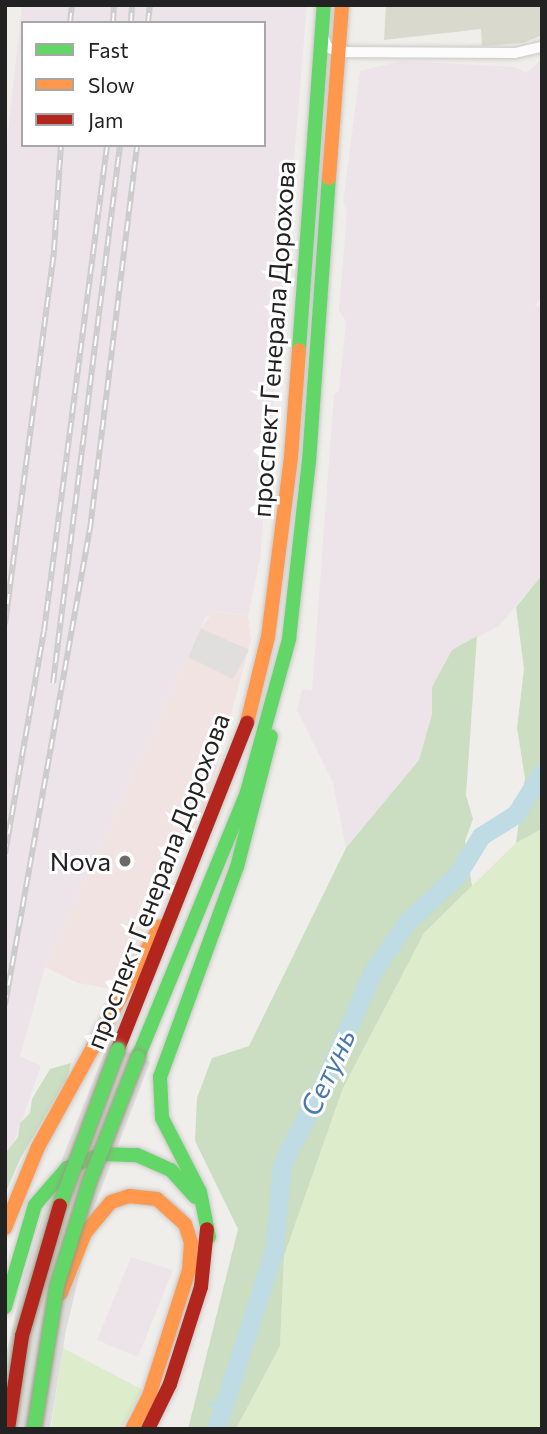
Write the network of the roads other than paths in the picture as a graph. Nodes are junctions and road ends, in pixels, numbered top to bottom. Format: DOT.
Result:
graph roads {
  1 [pos="324,5"];
  2 [pos="342,5"];
  3 [pos="322,29"];
  4 [pos="542,47"];
  5 [pos="339,52"];
  6 [pos="277,691"];
  7 [pos="194,864"];
  8 [pos="5,1228"];
  9 [pos="209,1237"];
  10 [pos="5,1307"];
  11 [pos="49,1327"];
  12 [pos="8,1429"];
  13 [pos="34,1429"];
  14 [pos="132,1429"];
  15 [pos="148,1429"];
  1 -- 3 [label="main road, проспект Генерала Дорохова"];
  2 -- 5 [label="main road, проспект Генерала Дорохова"];
  3 -- 5 [label="street"];
  3 -- 7 [label="main road, проспект Генерала Дорохова"];
  4 -- 5 [label="street"];
  5 -- 6 [label="main road, проспект Генерала Дорохова"];
  6 -- 9 [label="main road"];
  6 -- 11 [label="main road, проспект Генерала Дорохова, bridge"];
  7 -- 8 [label="main road"];
  7 -- 12 [label="main road, проспект Генерала Дорохова, bridge"];
  9 -- 10 [label="main road"];
  9 -- 15 [label="main road"];
  11 -- 13 [label="main road, проспект Генерала Дорохова, bridge"];
  11 -- 14 [label="main road, bridge"];
}
